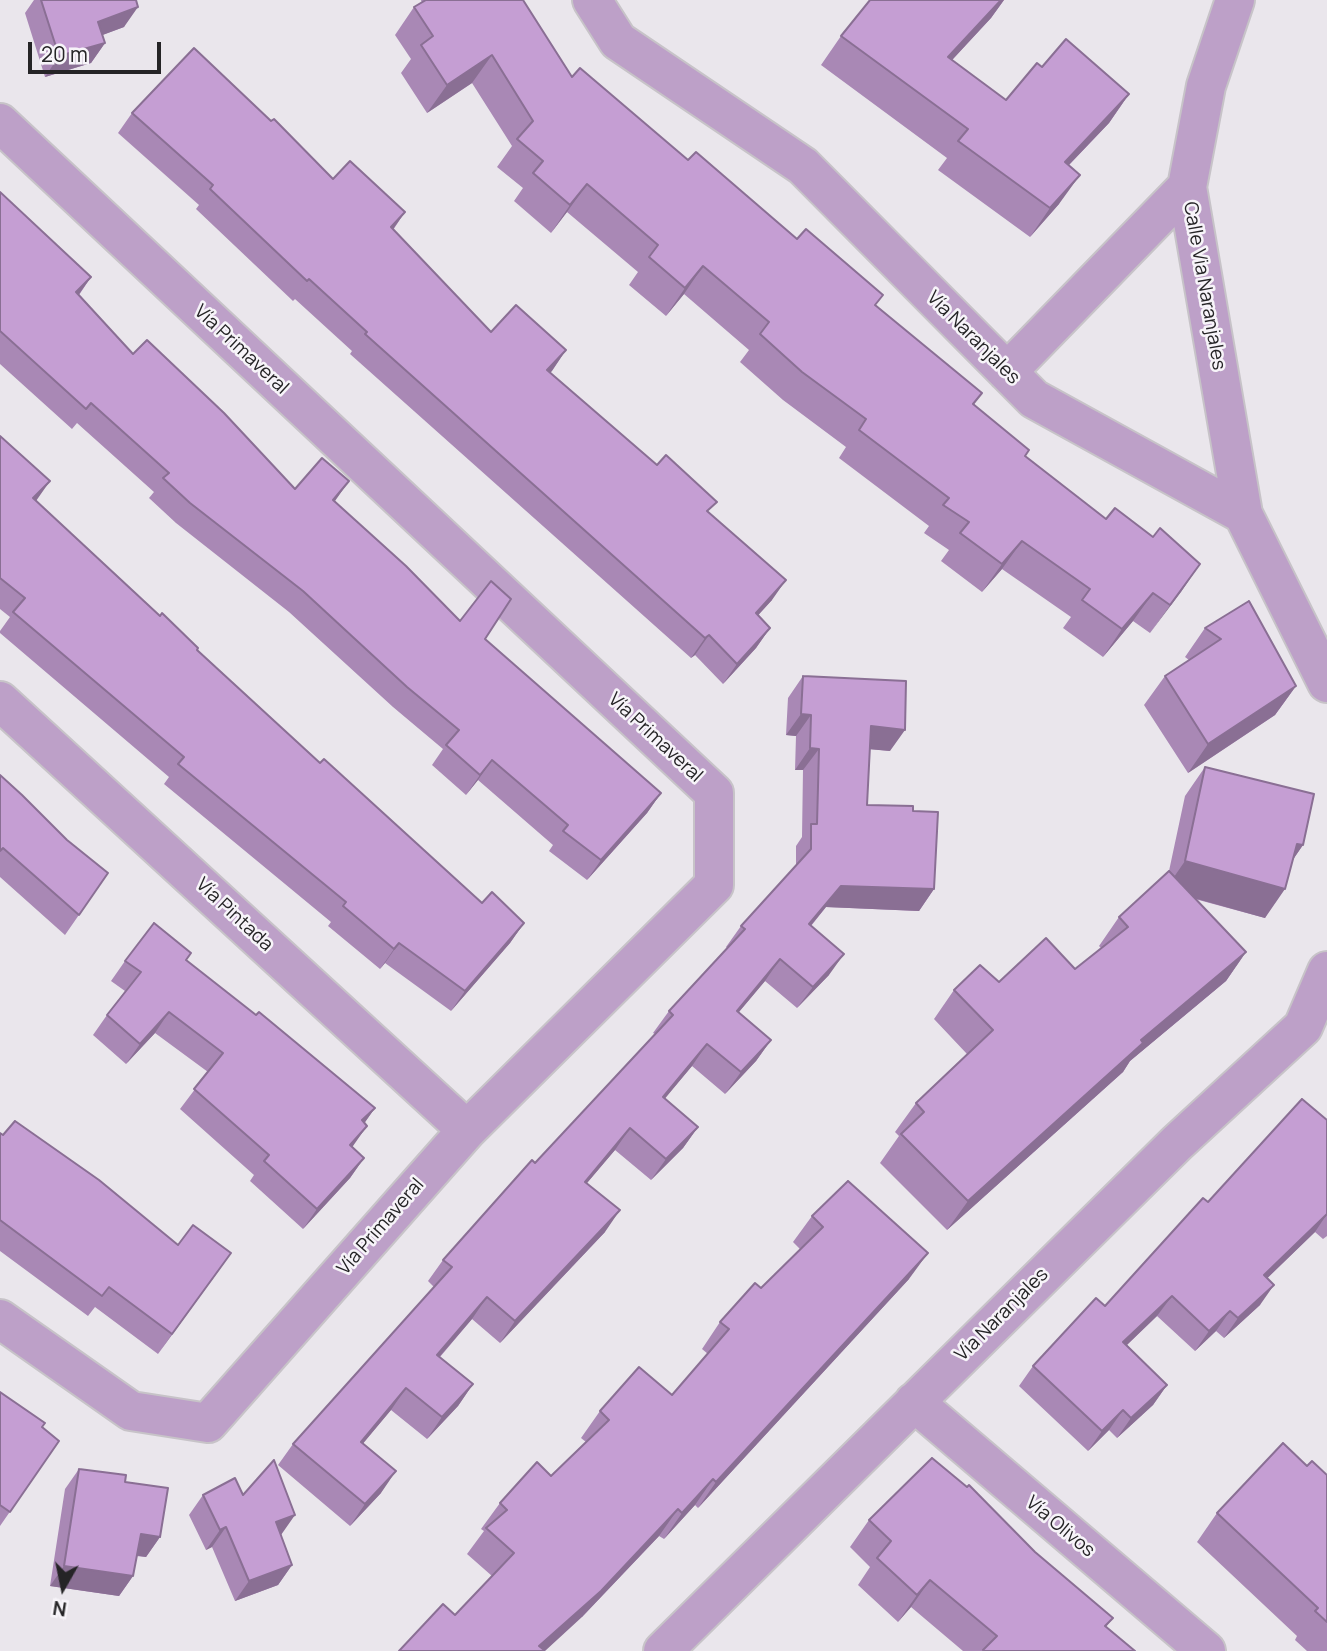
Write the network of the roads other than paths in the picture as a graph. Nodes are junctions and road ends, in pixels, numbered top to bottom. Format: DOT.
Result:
graph roads {
  1 [pos="592,0"];
  2 [pos="1235,0"];
  3 [pos="0,123"];
  4 [pos="1186,187"];
  5 [pos="1007,372"];
  6 [pos="1243,514"];
  7 [pos="1327,683"];
  8 [pos="0,701"];
  9 [pos="1327,971"];
  10 [pos="467,1130"];
  11 [pos="0,1319"];
  12 [pos="914,1402"];
  13 [pos="663,1651"];
  14 [pos="1206,1651"];
  1 -- 5 [label="street, Vía Naranjales"];
  2 -- 4 [label="street"];
  3 -- 10 [label="street, Vía Primaveral"];
  4 -- 5 [label="street, Calle Via Naranjales"];
  4 -- 6 [label="street, Calle Via Naranjales"];
  5 -- 6 [label="street, Vía Naranjales"];
  6 -- 7 [label="street"];
  8 -- 10 [label="street, Vía Pintada"];
  9 -- 12 [label="street, Vía Naranjales"];
  10 -- 11 [label="street, Vía Primaveral"];
  12 -- 13 [label="street, Vía Naranjales"];
  12 -- 14 [label="street, Vía Olivos"];
}
